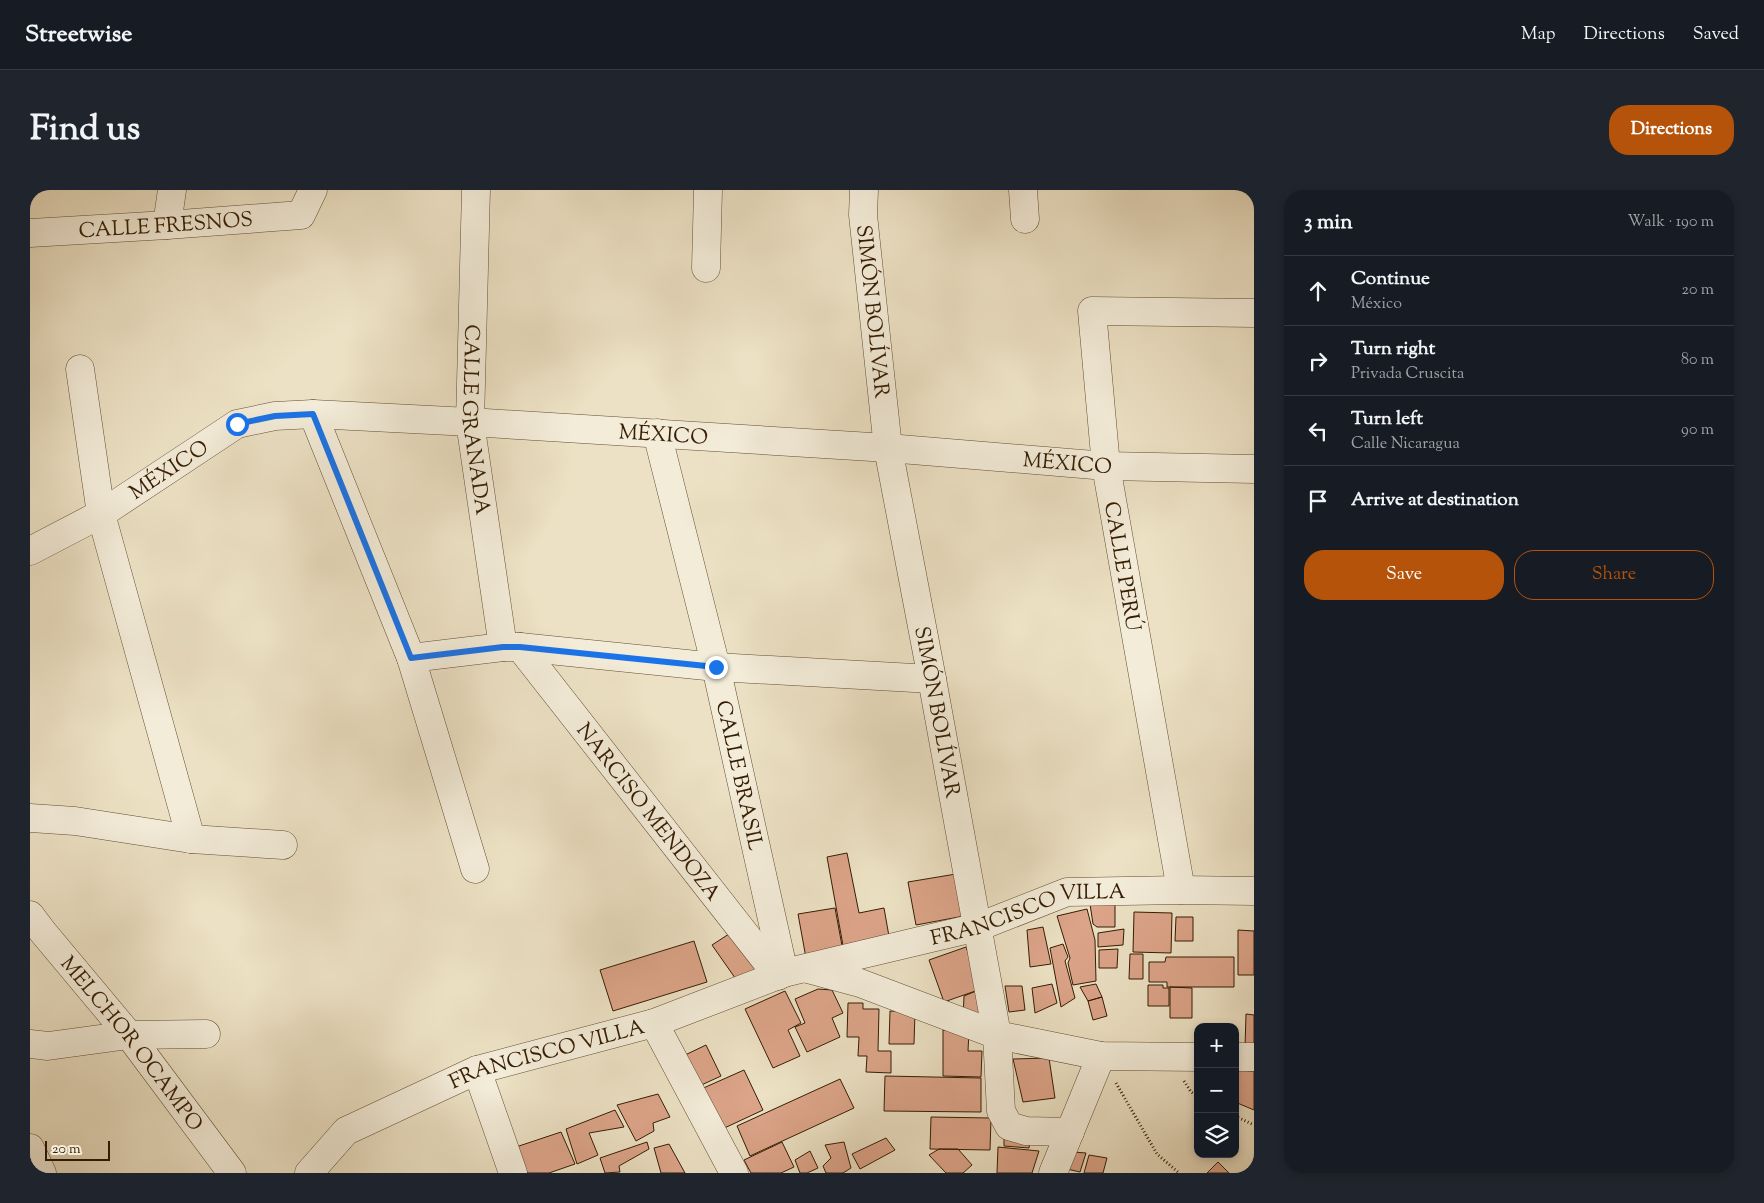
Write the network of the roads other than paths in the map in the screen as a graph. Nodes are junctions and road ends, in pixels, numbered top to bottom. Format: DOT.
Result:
graph roads {
  1 [pos="172,190"];
  2 [pos="313,190"];
  3 [pos="476,190"];
  4 [pos="708,190"];
  5 [pos="864,190"];
  6 [pos="1023,190"];
  7 [pos="1025,219"];
  8 [pos="167,225"];
  9 [pos="30,233"];
  10 [pos="706,268"];
  11 [pos="1254,312"];
  12 [pos="80,369"];
  13 [pos="313,414"];
  14 [pos="470,422"];
  15 [pos="657,433"];
  16 [pos="888,448"];
  17 [pos="1106,466"];
  18 [pos="1254,469"];
  19 [pos="101,514"];
  20 [pos="30,552"];
  21 [pos="512,647"];
  22 [pos="411,658"];
  23 [pos="716,667"];
  24 [pos="932,679"];
  25 [pos="30,818"];
  26 [pos="191,839"];
  27 [pos="283,845"];
  28 [pos="475,870"];
  29 [pos="1181,890"];
  30 [pos="1254,891"];
  31 [pos="34,926"];
  32 [pos="978,927"];
  33 [pos="789,972"];
  34 [pos="654,1023"];
  35 [pos="206,1034"];
  36 [pos="129,1035"];
  37 [pos="997,1035"];
  38 [pos="30,1044"];
  39 [pos="1101,1056"];
  40 [pos="1194,1057"];
  41 [pos="1239,1057"];
  42 [pos="1254,1057"];
  43 [pos="477,1070"];
  44 [pos="1070,1132"];
  45 [pos="30,1148"];
  46 [pos="42,1173"];
  47 [pos="232,1173"];
  48 [pos="308,1173"];
  49 [pos="513,1173"];
  50 [pos="734,1173"];
  51 [pos="1054,1173"];
  1 -- 8 [label="street"];
  2 -- 8 [label="street, CALLE FRESNOS"];
  3 -- 14 [label="street, CALLE GRANADA"];
  4 -- 10 [label="street"];
  5 -- 16 [label="street, SIMÓN BOLÍVAR"];
  6 -- 7 [label="street"];
  8 -- 9 [label="street, CALLE FRESNOS"];
  11 -- 17 [label="street, CALLE PERÚ"];
  12 -- 19 [label="street, MÉXICO"];
  13 -- 14 [label="street, MÉXICO"];
  13 -- 19 [label="street, MÉXICO"];
  13 -- 22 [label="street"];
  14 -- 15 [label="street, MÉXICO"];
  14 -- 21 [label="street, CALLE GRANADA"];
  15 -- 16 [label="street, MÉXICO"];
  15 -- 23 [label="street, CALLE BRASIL"];
  16 -- 17 [label="street, MÉXICO"];
  16 -- 24 [label="street, SIMÓN BOLÍVAR"];
  17 -- 18 [label="street, MÉXICO"];
  17 -- 29 [label="street, CALLE PERÚ"];
  19 -- 20 [label="street, MÉXICO"];
  19 -- 26 [label="street, MÉXICO"];
  21 -- 22 [label="street"];
  21 -- 23 [label="street"];
  21 -- 33 [label="street, NARCISO MENDOZA"];
  22 -- 28 [label="street"];
  23 -- 24 [label="street"];
  23 -- 33 [label="street, CALLE BRASIL"];
  24 -- 32 [label="street, SIMÓN BOLÍVAR"];
  25 -- 26 [label="street"];
  26 -- 27 [label="street"];
  29 -- 30 [label="street, FRANCISCO VILLA"];
  29 -- 32 [label="street, FRANCISCO VILLA"];
  31 -- 36 [label="street, MELCHOR OCAMPO"];
  32 -- 33 [label="street, FRANCISCO VILLA"];
  32 -- 37 [label="street, SIMÓN BOLÍVAR"];
  33 -- 34 [label="street, FRANCISCO VILLA"];
  33 -- 37 [label="street"];
  34 -- 43 [label="street, FRANCISCO VILLA"];
  34 -- 50 [label="street"];
  35 -- 36 [label="street"];
  36 -- 38 [label="street"];
  36 -- 47 [label="street, MELCHOR OCAMPO"];
  37 -- 39 [label="street"];
  37 -- 44 [label="street, SIMÓN BOLÍVAR"];
  39 -- 40 [label="street"];
  39 -- 44 [label="street"];
  41 -- 42 [label="street"];
  43 -- 48 [label="street, FRANCISCO VILLA"];
  43 -- 49 [label="street"];
  44 -- 51 [label="street"];
  45 -- 46 [label="street"];
}
